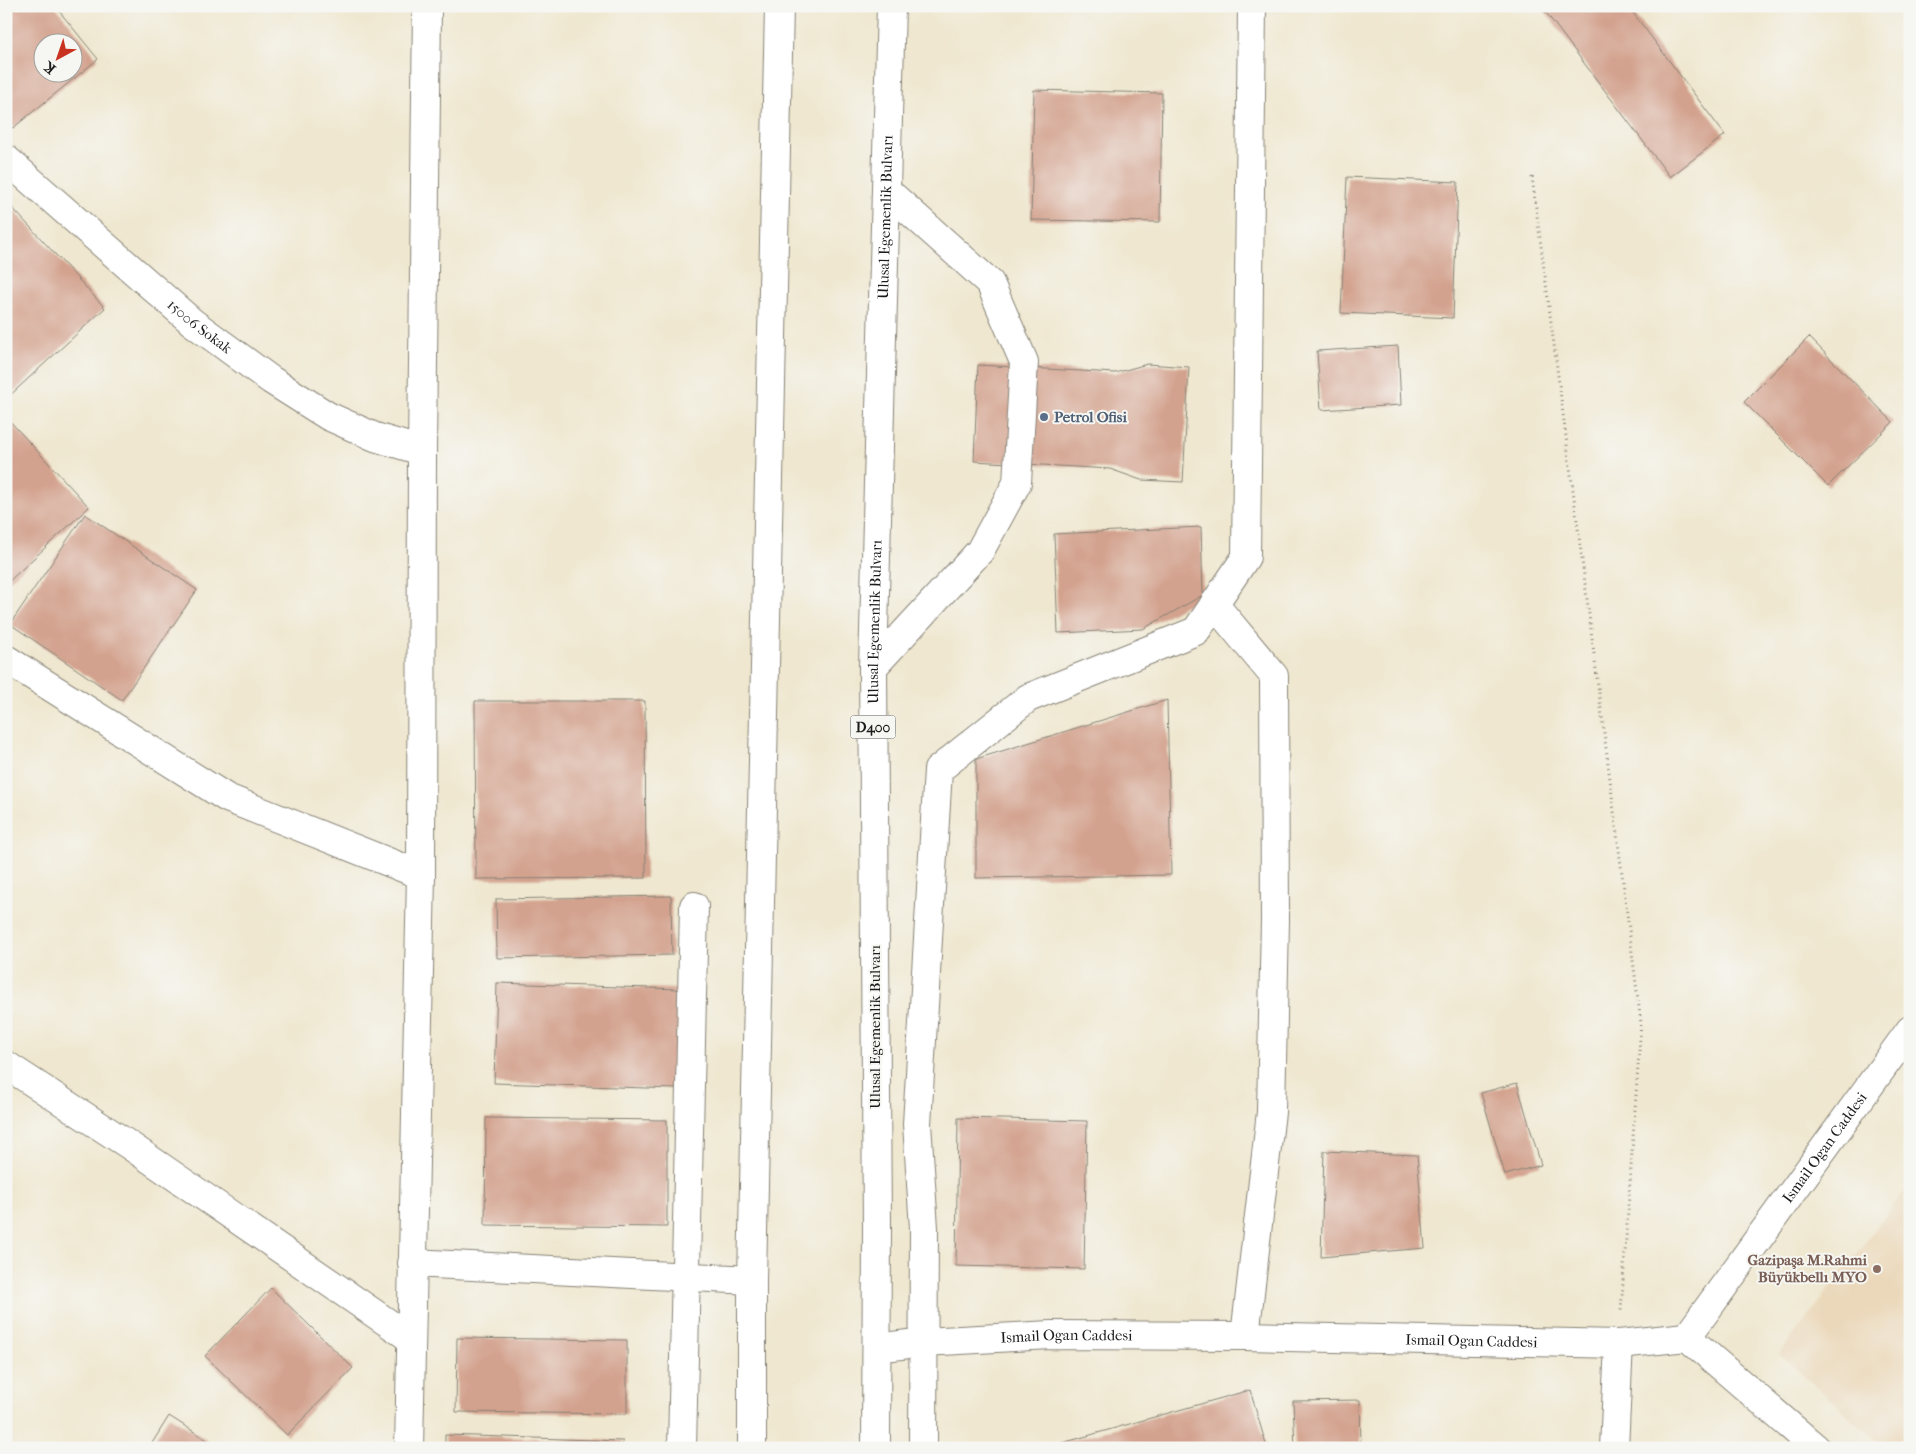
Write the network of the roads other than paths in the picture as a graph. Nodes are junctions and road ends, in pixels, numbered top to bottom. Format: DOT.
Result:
graph roads {
  1 [pos="426,6"];
  2 [pos="779,6"];
  3 [pos="891,6"];
  4 [pos="1252,6"];
  5 [pos="6,159"];
  6 [pos="886,190"];
  7 [pos="422,451"];
  8 [pos="1214,604"];
  9 [pos="10,662"];
  10 [pos="873,667"];
  11 [pos="421,875"];
  12 [pos="694,906"];
  13 [pos="1910,1030"];
  14 [pos="6,1065"];
  15 [pos="412,1263"];
  16 [pos="685,1277"];
  17 [pos="752,1280"];
  18 [pos="1245,1336"];
  19 [pos="1687,1337"];
  20 [pos="410,1338"];
  21 [pos="924,1342"];
  22 [pos="1618,1344"];
  23 [pos="877,1348"];
  24 [pos="409,1448"];
  25 [pos="682,1448"];
  26 [pos="752,1448"];
  27 [pos="876,1448"];
  28 [pos="924,1448"];
  29 [pos="1614,1448"];
  30 [pos="1816,1448"];
  1 -- 7 [label="main road"];
  2 -- 17 [label="main road"];
  3 -- 6 [label="main road, Ulusal Egemenlik Bulvarı / D400"];
  4 -- 8 [label="main road"];
  5 -- 7 [label="main road, 15006 Sokak"];
  6 -- 10 [label="main road, Ulusal Egemenlik Bulvarı / D400"];
  6 -- 10 [label="main road"];
  7 -- 11 [label="main road"];
  8 -- 18 [label="main road"];
  8 -- 21 [label="main road"];
  9 -- 11 [label="main road"];
  10 -- 23 [label="main road, Ulusal Egemenlik Bulvarı / D400"];
  11 -- 15 [label="main road"];
  12 -- 16 [label="main road"];
  13 -- 19 [label="main road, Ismail Ogan Caddesi"];
  14 -- 20 [label="main road"];
  15 -- 16 [label="main road"];
  15 -- 20 [label="main road"];
  16 -- 17 [label="main road"];
  16 -- 25 [label="main road"];
  17 -- 26 [label="main road"];
  18 -- 21 [label="main road, Ismail Ogan Caddesi"];
  18 -- 22 [label="main road, Ismail Ogan Caddesi"];
  19 -- 22 [label="main road, Ismail Ogan Caddesi"];
  19 -- 30 [label="main road"];
  20 -- 24 [label="main road"];
  21 -- 23 [label="main road, Ismail Ogan Caddesi"];
  21 -- 28 [label="main road"];
  22 -- 29 [label="main road"];
  23 -- 27 [label="main road, Ulusal Egemenlik Bulvarı / D400"];
}
